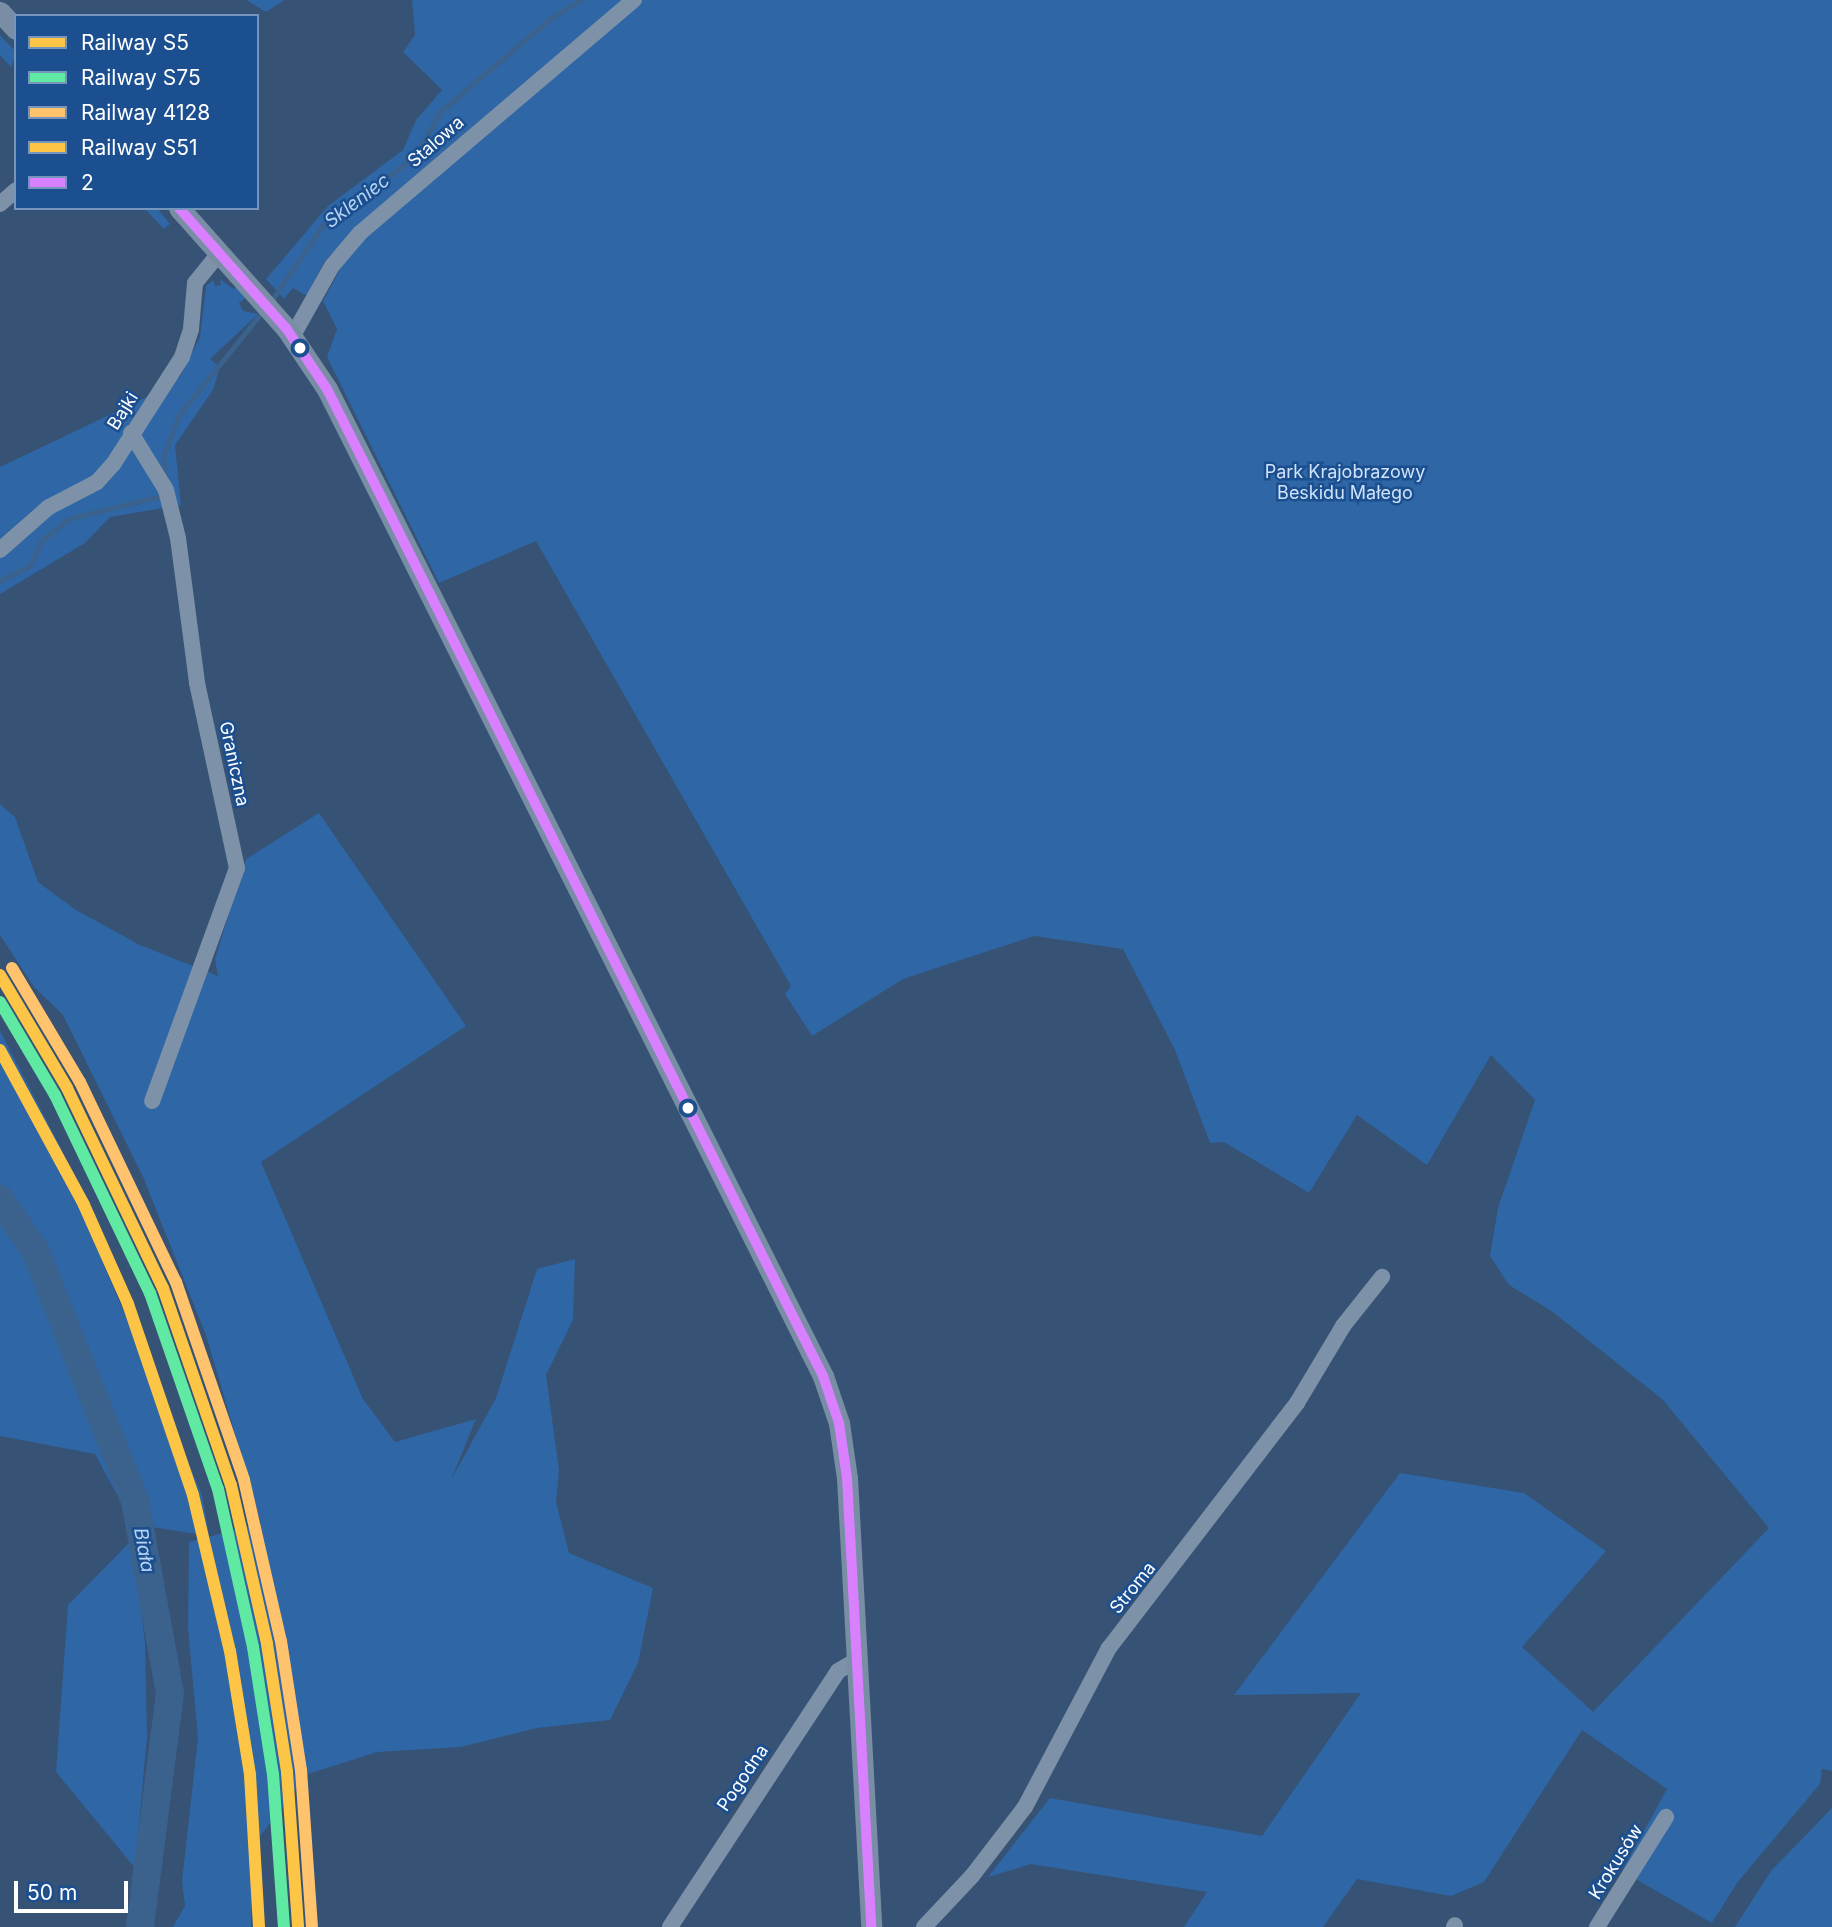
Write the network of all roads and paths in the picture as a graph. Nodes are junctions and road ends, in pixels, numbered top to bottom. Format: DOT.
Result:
graph roads {
  1 [pos="634,0"];
  2 [pos="0,12"];
  3 [pos="14,27"];
  4 [pos="14,192"];
  5 [pos="0,204"];
  6 [pos="181,210"];
  7 [pos="220,252"];
  8 [pos="286,330"];
  9 [pos="131,433"];
  10 [pos="0,550"];
  11 [pos="152,1101"];
  12 [pos="1382,1277"];
  13 [pos="857,1660"];
  14 [pos="1667,1817"];
  15 [pos="670,1927"];
  16 [pos="871,1927"];
  17 [pos="924,1927"];
  18 [pos="1597,1927"];
  1 -- 8 [label="street, Stalowa"];
  2 -- 3 [label="main road"];
  4 -- 5 [label="street"];
  6 -- 7 [label="main road"];
  7 -- 8 [label="main road"];
  7 -- 9 [label="street, Bajki"];
  8 -- 13 [label="main road"];
  9 -- 10 [label="street, Bajki"];
  9 -- 11 [label="street, Graniczna"];
  12 -- 17 [label="street, Stroma"];
  13 -- 15 [label="street, Pogodna"];
  13 -- 16 [label="main road"];
  14 -- 18 [label="street, Krokusów"];
}
